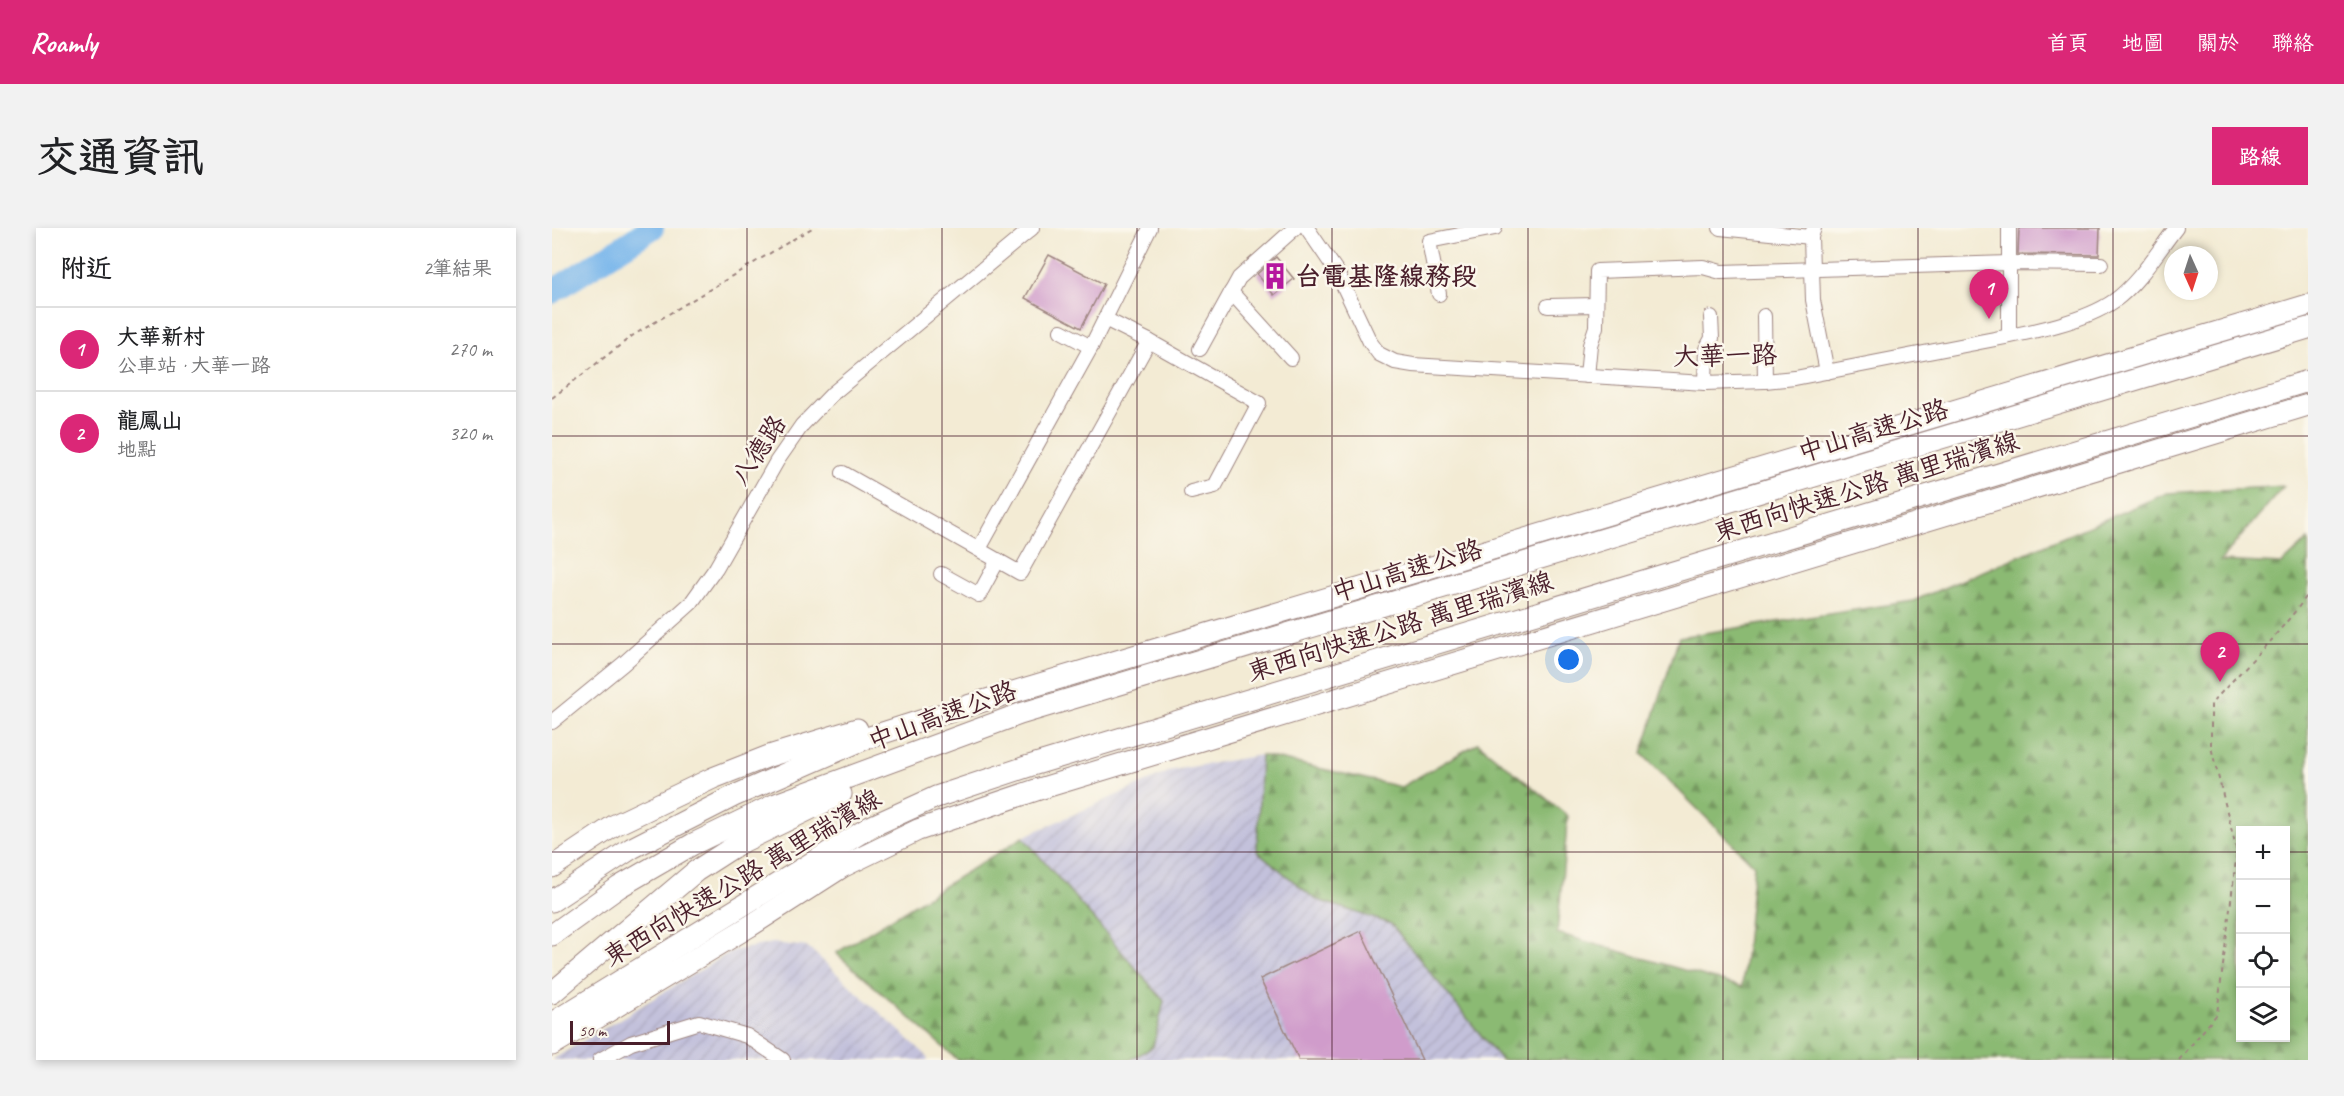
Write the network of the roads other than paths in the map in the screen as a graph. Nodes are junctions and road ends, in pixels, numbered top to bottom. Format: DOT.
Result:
graph roads {
  1 [pos="1032,228"];
  2 [pos="1150,228"];
  3 [pos="1305,228"];
  4 [pos="1495,228"];
  5 [pos="1720,228"];
  6 [pos="2009,228"];
  7 [pos="2175,228"];
  8 [pos="1812,232"];
  9 [pos="1427,235"];
  10 [pos="2009,263"];
  11 [pos="2101,264"];
  12 [pos="1812,268"];
  13 [pos="1231,292"];
  14 [pos="1439,294"];
  15 [pos="1596,305"];
  16 [pos="2308,305"];
  17 [pos="1548,306"];
  18 [pos="1764,316"];
  19 [pos="1711,317"];
  20 [pos="1105,319"];
  21 [pos="2308,328"];
  22 [pos="1061,331"];
  23 [pos="2009,336"];
  24 [pos="1149,341"];
  25 [pos="1091,347"];
  26 [pos="1200,350"];
  27 [pos="1291,358"];
  28 [pos="1827,372"];
  29 [pos="1587,376"];
  30 [pos="1765,381"];
  31 [pos="2308,381"];
  32 [pos="1705,383"];
  33 [pos="2308,405"];
  34 [pos="843,473"];
  35 [pos="1191,492"];
  36 [pos="979,549"];
  37 [pos="998,560"];
  38 [pos="941,574"];
  39 [pos="980,702"];
  40 [pos="1020,714"];
  41 [pos="552,722"];
  42 [pos="552,867"];
  43 [pos="552,901"];
  44 [pos="745,917"];
  45 [pos="552,934"];
  46 [pos="552,993"];
  47 [pos="552,1023"];
  48 [pos="552,1045"];
  49 [pos="603,1060"];
  50 [pos="783,1060"];
  1 -- 41 [label="street, 八德路"];
  2 -- 20 [label="street"];
  3 -- 13 [label="street"];
  3 -- 29 [label="street, 大華一路"];
  4 -- 9 [label="street"];
  5 -- 8 [label="street"];
  6 -- 10 [label="street"];
  7 -- 23 [label="street, 大華一路"];
  8 -- 12 [label="street"];
  9 -- 14 [label="street"];
  10 -- 11 [label="street"];
  10 -- 12 [label="street"];
  10 -- 23 [label="street"];
  12 -- 15 [label="street"];
  12 -- 28 [label="street"];
  13 -- 26 [label="street"];
  13 -- 27 [label="street"];
  15 -- 17 [label="street"];
  15 -- 29 [label="street"];
  16 -- 39 [label="highway, 中山高速公路"];
  18 -- 30 [label="street"];
  19 -- 32 [label="street"];
  20 -- 24 [label="street"];
  20 -- 25 [label="street"];
  21 -- 40 [label="highway, 中山高速公路"];
  22 -- 25 [label="street"];
  23 -- 28 [label="street, 大華一路"];
  24 -- 35 [label="street"];
  24 -- 37 [label="street"];
  25 -- 36 [label="street"];
  28 -- 30 [label="street, 大華一路"];
  29 -- 32 [label="street, 大華一路"];
  30 -- 32 [label="street, 大華一路"];
  31 -- 44 [label="highway, 東西向快速公路 萬里瑞濱線"];
  33 -- 44 [label="highway, 東西向快速公路 萬里瑞濱線"];
  34 -- 36 [label="street"];
  36 -- 37 [label="street"];
  37 -- 38 [label="street"];
  39 -- 42 [label="highway"];
  39 -- 43 [label="highway, 中山高速公路"];
  40 -- 45 [label="highway, 中山高速公路"];
  40 -- 46 [label="highway"];
  44 -- 47 [label="highway, 東西向快速公路 萬里瑞濱線"];
  44 -- 48 [label="highway, 東西向快速公路 萬里瑞濱線"];
  49 -- 50 [label="street"];
}
